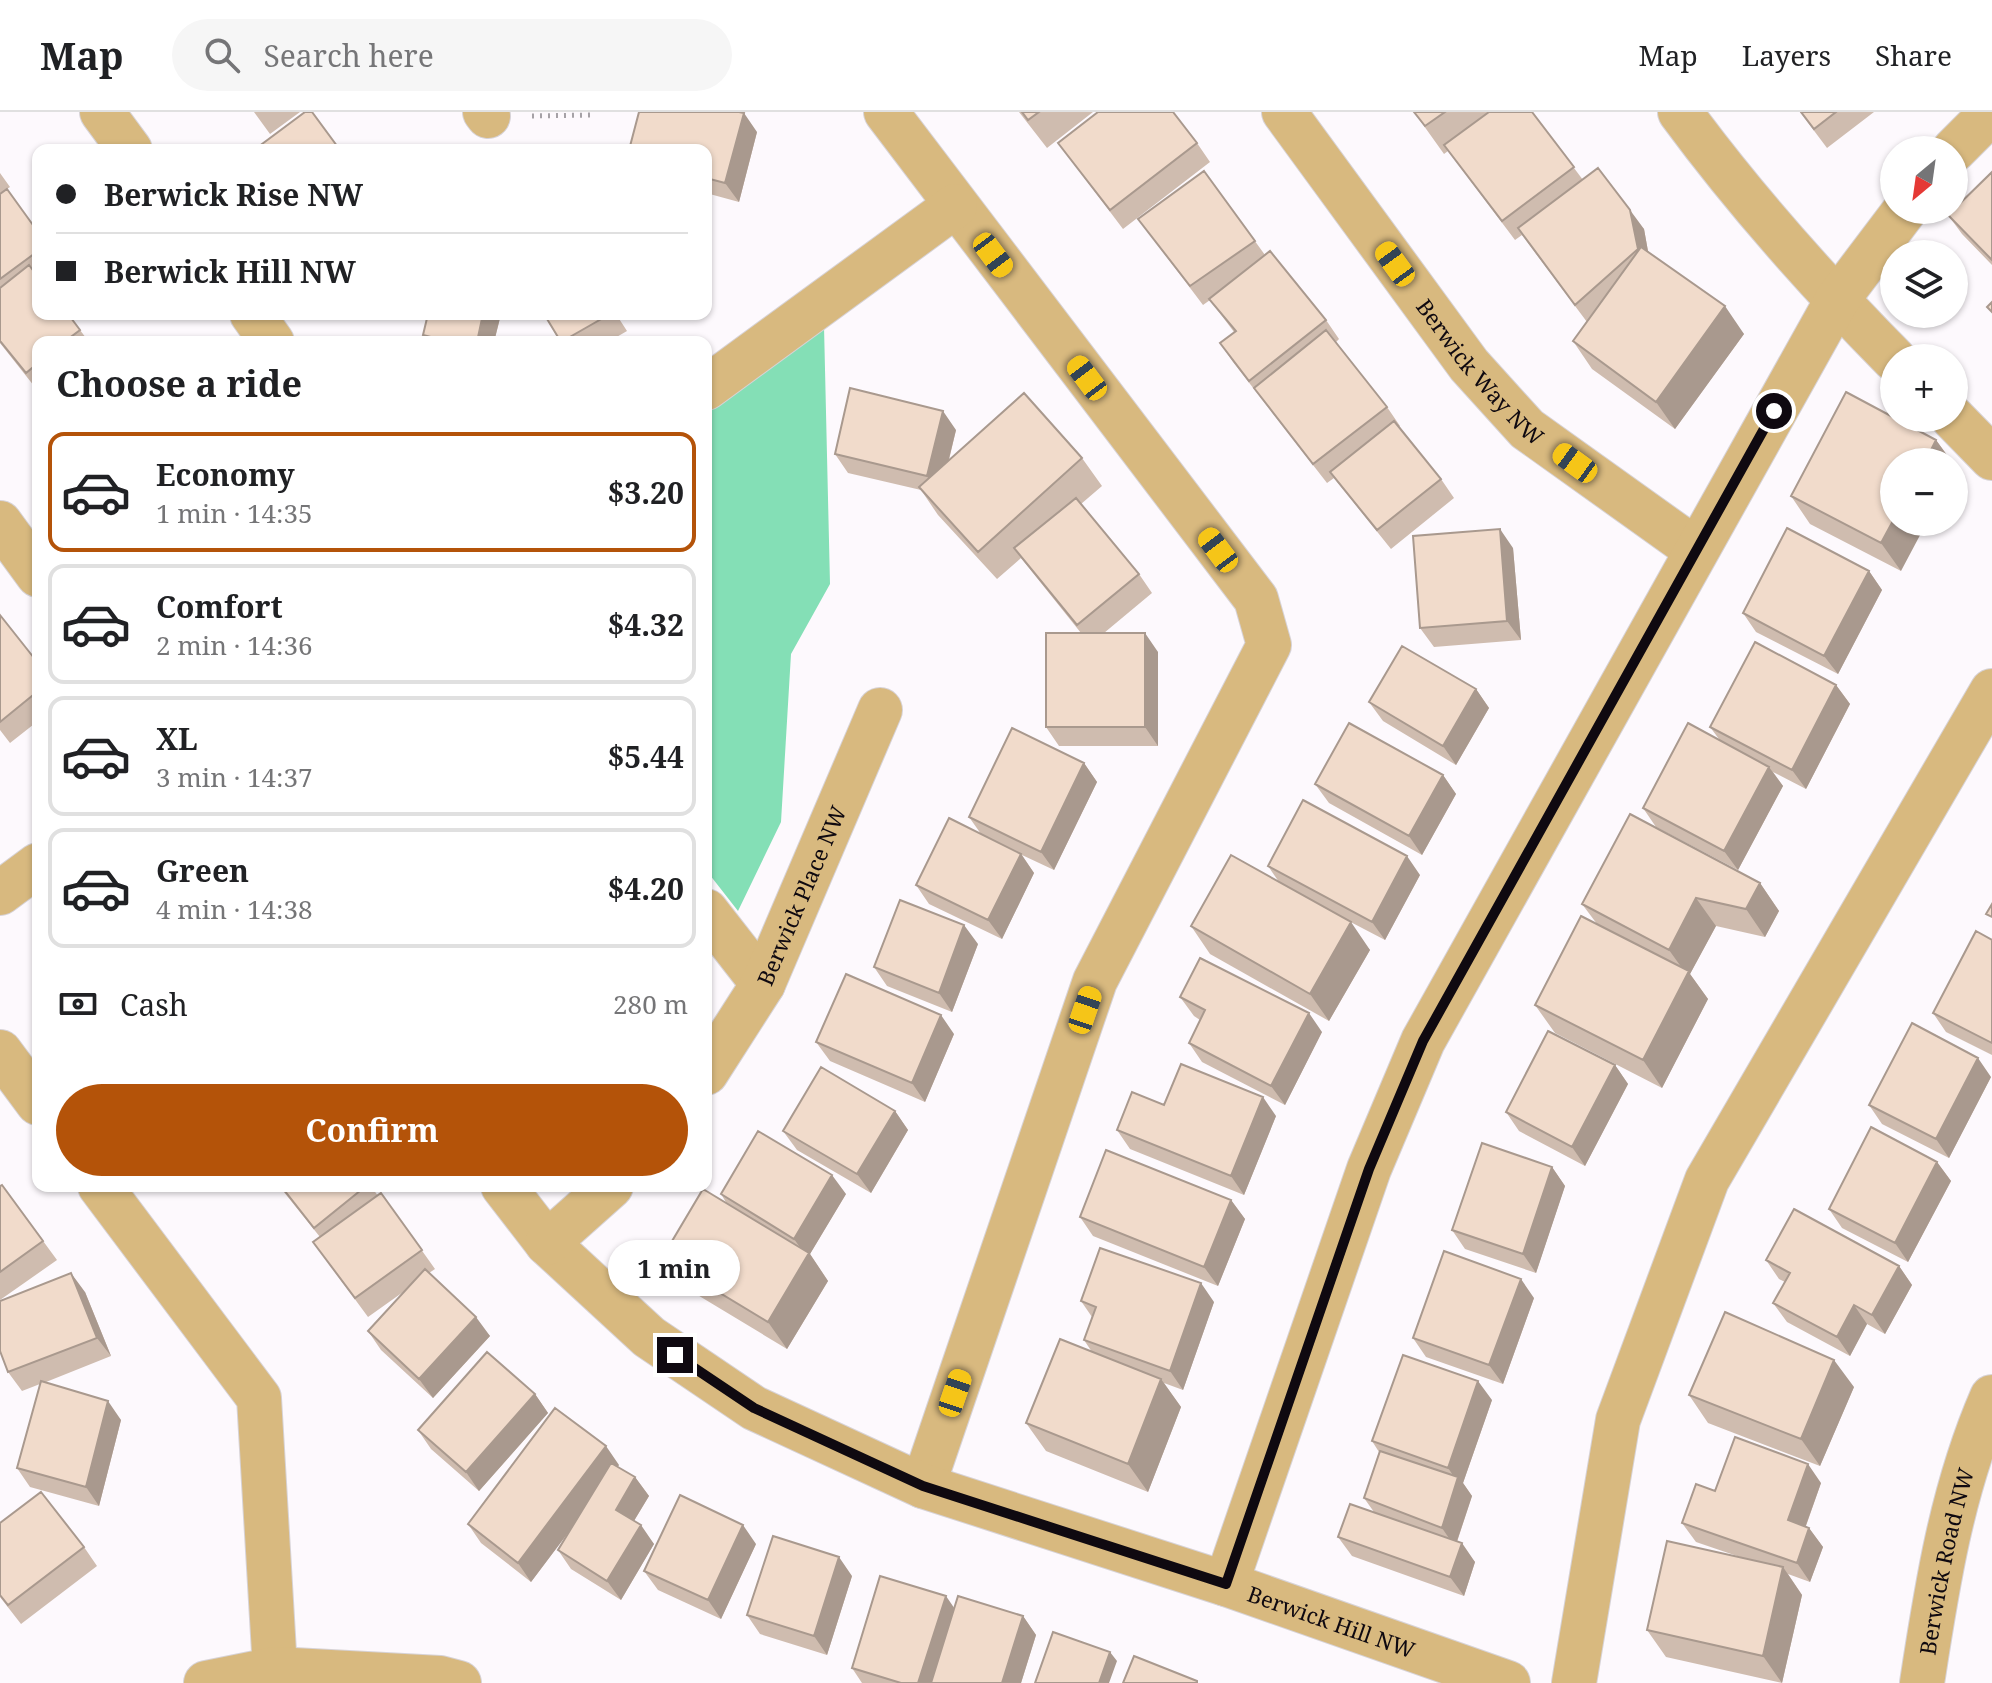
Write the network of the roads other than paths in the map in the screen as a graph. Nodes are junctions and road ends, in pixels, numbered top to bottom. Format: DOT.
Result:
graph roads {
  1 [pos="102,112"];
  2 [pos="886,112"];
  3 [pos="1284,112"];
  4 [pos="1680,112"];
  5 [pos="1992,112"];
  6 [pos="1968,136"];
  7 [pos="126,144"];
  8 [pos="955,206"];
  9 [pos="1894,224"];
  10 [pos="1837,300"];
  11 [pos="1880,345"];
  12 [pos="712,384"];
  13 [pos="1967,432"];
  14 [pos="1992,458"];
  15 [pos="0,523"];
  16 [pos="1695,549"];
  17 [pos="32,567"];
  18 [pos="1992,691"];
  19 [pos="880,710"];
  20 [pos="32,869"];
  21 [pos="0,893"];
  22 [pos="712,919"];
  23 [pos="763,984"];
  24 [pos="0,1052"];
  25 [pos="712,1064"];
  26 [pos="32,1095"];
  27 [pos="104,1192"];
  28 [pos="508,1192"];
  29 [pos="604,1192"];
  30 [pos="547,1243"];
  31 [pos="1992,1397"];
  32 [pos="923,1486"];
  33 [pos="1226,1584"];
  34 [pos="275,1669"];
  35 [pos="206,1683"];
  36 [pos="459,1683"];
  37 [pos="1508,1683"];
  38 [pos="1574,1683"];
  39 [pos="1922,1683"];
  1 -- 7 [label="street"];
  2 -- 8 [label="street"];
  3 -- 16 [label="street, Berwick Way NW"];
  4 -- 10 [label="street"];
  5 -- 6 [label="street"];
  8 -- 12 [label="street"];
  8 -- 32 [label="street"];
  9 -- 10 [label="street"];
  10 -- 11 [label="street"];
  10 -- 16 [label="street"];
  13 -- 14 [label="street"];
  15 -- 17 [label="street"];
  16 -- 33 [label="street"];
  18 -- 38 [label="street"];
  19 -- 23 [label="street, Berwick Place NW"];
  20 -- 21 [label="street"];
  22 -- 23 [label="street"];
  23 -- 25 [label="street, Berwick Place NW"];
  24 -- 26 [label="street"];
  27 -- 34 [label="street"];
  28 -- 30 [label="street, Berwick Hill NW"];
  29 -- 30 [label="street"];
  30 -- 32 [label="street, Berwick Hill NW"];
  31 -- 39 [label="street, Berwick Road NW"];
  32 -- 33 [label="street, Berwick Hill NW"];
  33 -- 37 [label="street, Berwick Hill NW"];
  34 -- 35 [label="street"];
  34 -- 36 [label="street"];
}
